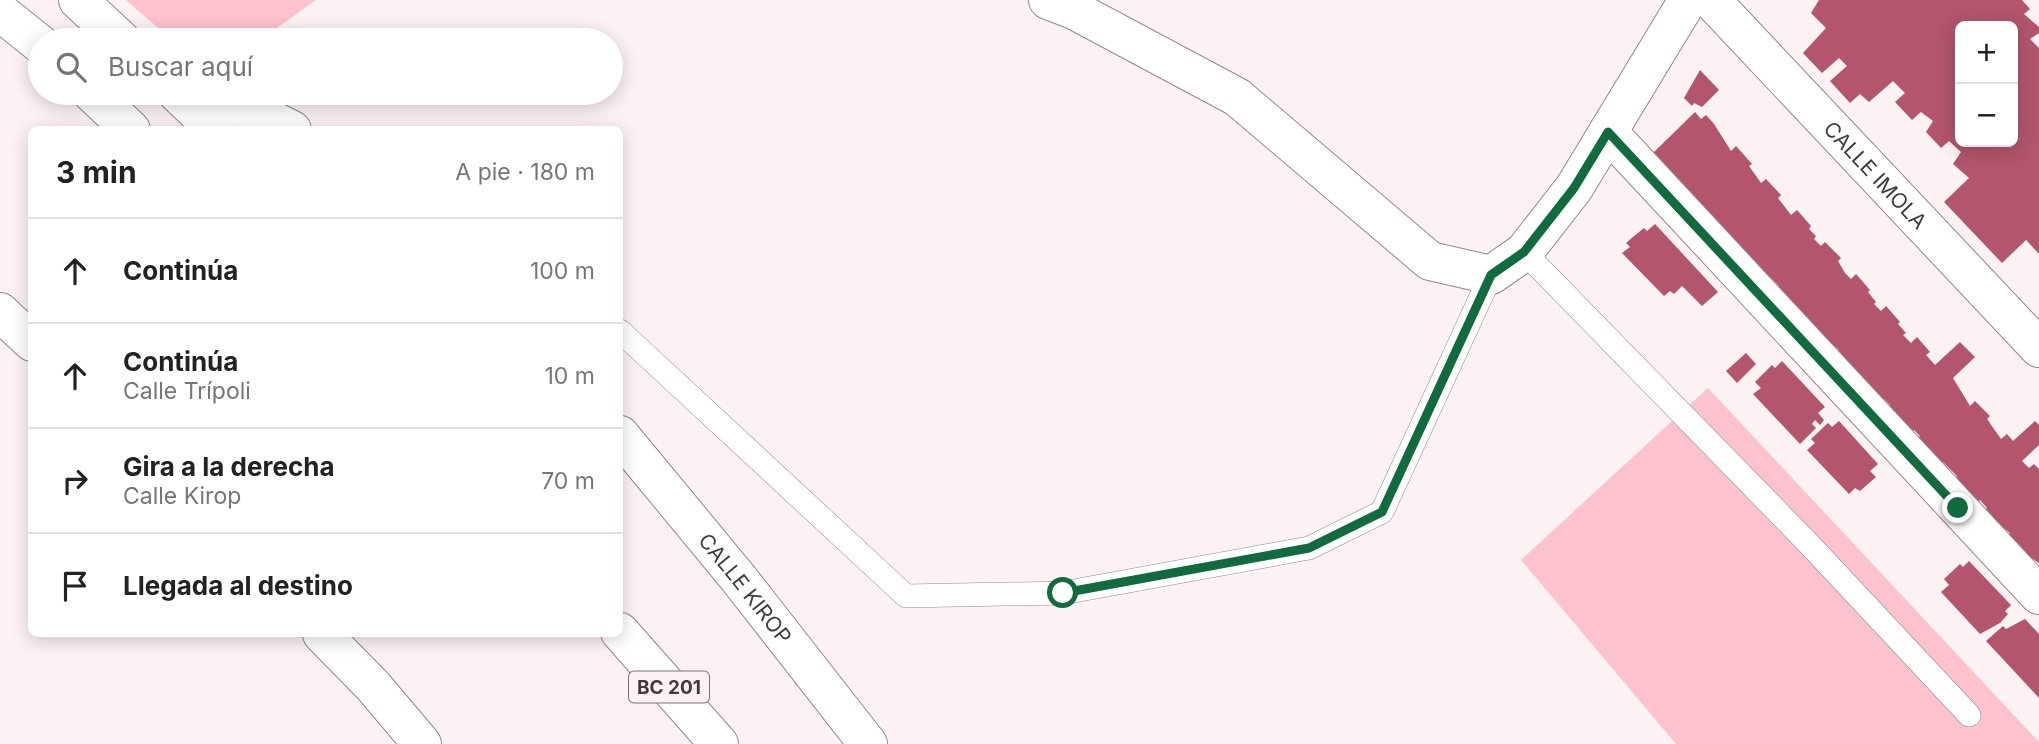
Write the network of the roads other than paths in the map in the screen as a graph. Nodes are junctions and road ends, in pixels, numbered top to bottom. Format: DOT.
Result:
graph roads {
  1 [pos="78,0"];
  2 [pos="1048,0"];
  3 [pos="1688,0"];
  4 [pos="1711,0"];
  5 [pos="0,12"];
  6 [pos="108,28"];
  7 [pos="28,34"];
  8 [pos="105,105"];
  9 [pos="190,105"];
  10 [pos="229,105"];
  11 [pos="127,126"];
  12 [pos="212,126"];
  13 [pos="284,126"];
  14 [pos="1608,132"];
  15 [pos="1524,252"];
  16 [pos="1491,275"];
  17 [pos="0,312"];
  18 [pos="623,334"];
  19 [pos="28,338"];
  20 [pos="2039,348"];
  21 [pos="623,439"];
  22 [pos="2039,595"];
  23 [pos="625,634"];
  24 [pos="325,637"];
  25 [pos="1969,715"];
  26 [pos="422,744"];
  27 [pos="719,744"];
  28 [pos="868,744"];
  1 -- 6 [label="main road"];
  2 -- 16 [label="main road"];
  3 -- 14 [label="main road"];
  4 -- 20 [label="main road, CALLE IMOLA"];
  5 -- 7 [label="main road"];
  8 -- 11 [label="main road"];
  9 -- 12 [label="main road"];
  10 -- 13 [label="main road"];
  14 -- 15 [label="main road"];
  14 -- 22 [label="main road"];
  15 -- 16 [label="main road"];
  15 -- 25 [label="lane"];
  16 -- 18 [label="lane"];
  17 -- 19 [label="main road"];
  21 -- 28 [label="main road, CALLE KIROP"];
  23 -- 27 [label="main road, BC 201"];
  24 -- 26 [label="main road"];
}
